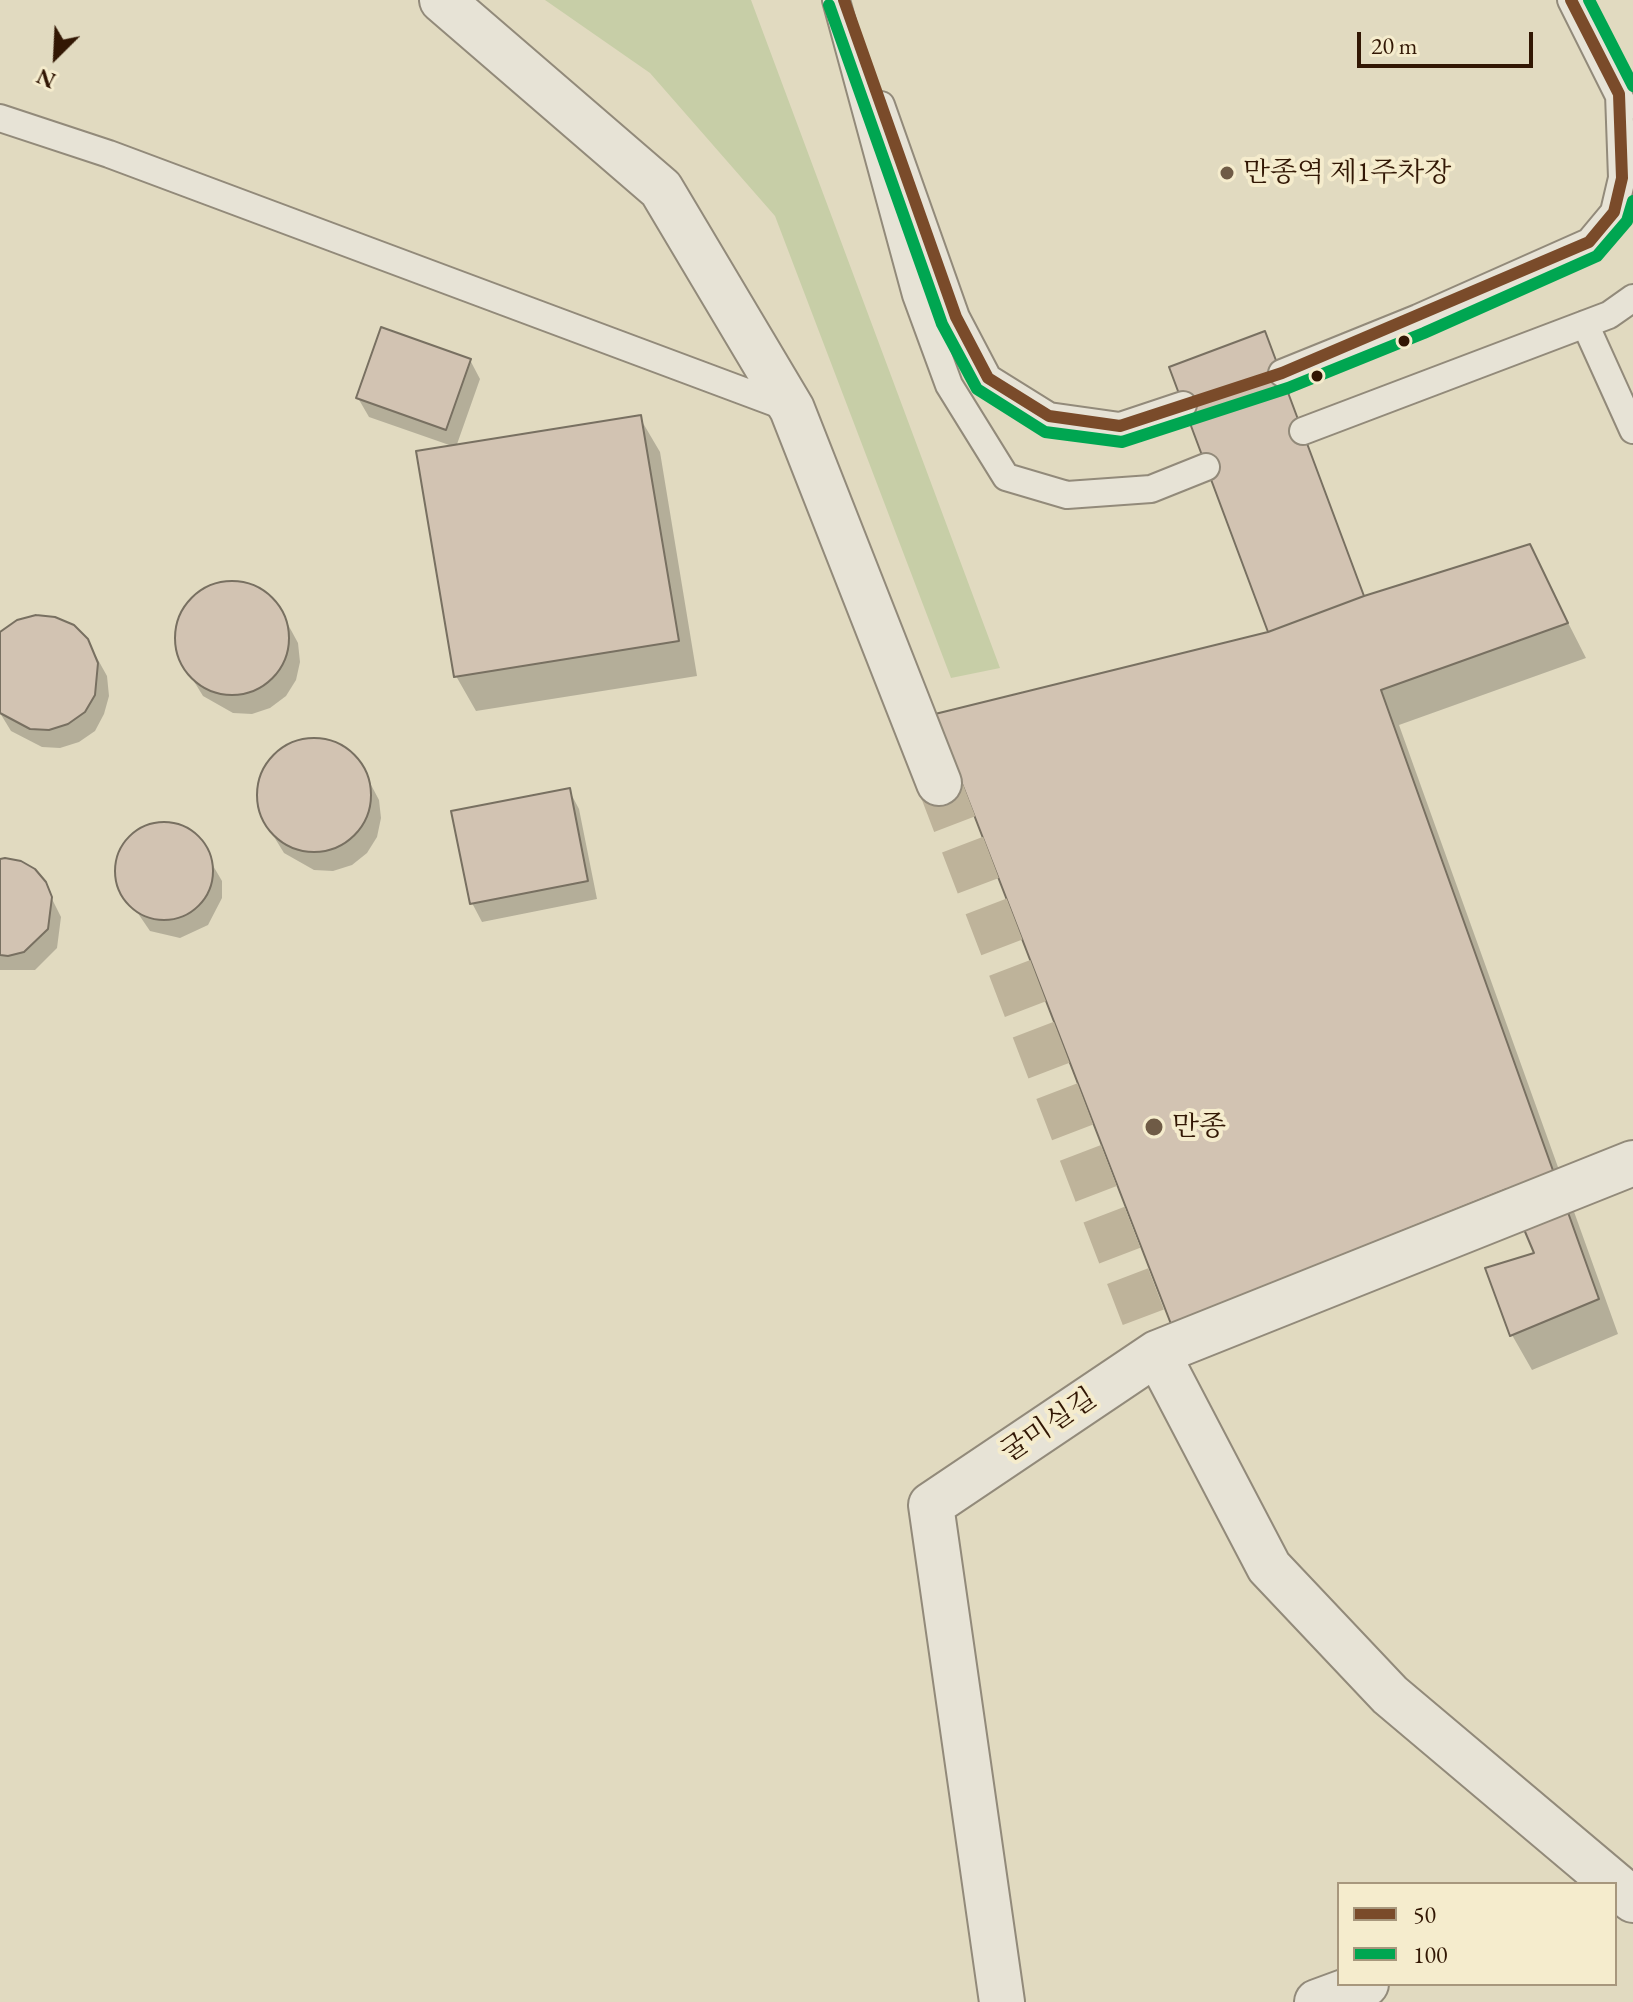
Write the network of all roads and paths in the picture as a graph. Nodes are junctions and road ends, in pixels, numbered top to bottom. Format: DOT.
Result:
graph roads {
  1 [pos="442,0"];
  2 [pos="836,0"];
  3 [pos="844,0"];
  4 [pos="1571,0"];
  5 [pos="1619,94"];
  6 [pos="0,118"];
  7 [pos="1633,127"];
  8 [pos="1633,298"];
  9 [pos="1585,324"];
  10 [pos="1282,373"];
  11 [pos="1183,405"];
  12 [pos="792,409"];
  13 [pos="1633,430"];
  14 [pos="1303,431"];
  15 [pos="1206,467"];
  16 [pos="939,783"];
  17 [pos="1633,1163"];
  18 [pos="1157,1353"];
  19 [pos="1612,1882"];
  20 [pos="1361,1986"];
  21 [pos="1002,2002"];
  22 [pos="1317,2002"];
  1 -- 12 [label="street"];
  2 -- 15 [label="lane"];
  3 -- 11 [label="lane"];
  4 -- 5 [label="lane"];
  5 -- 7 [label="lane"];
  5 -- 10 [label="lane"];
  6 -- 12 [label="lane"];
  8 -- 9 [label="lane"];
  9 -- 13 [label="lane"];
  9 -- 14 [label="lane"];
  12 -- 16 [label="street"];
  17 -- 18 [label="street, 굴미실길"];
  18 -- 19 [label="street"];
  18 -- 21 [label="street, 굴미실길"];
  20 -- 22 [label="street"];
}
